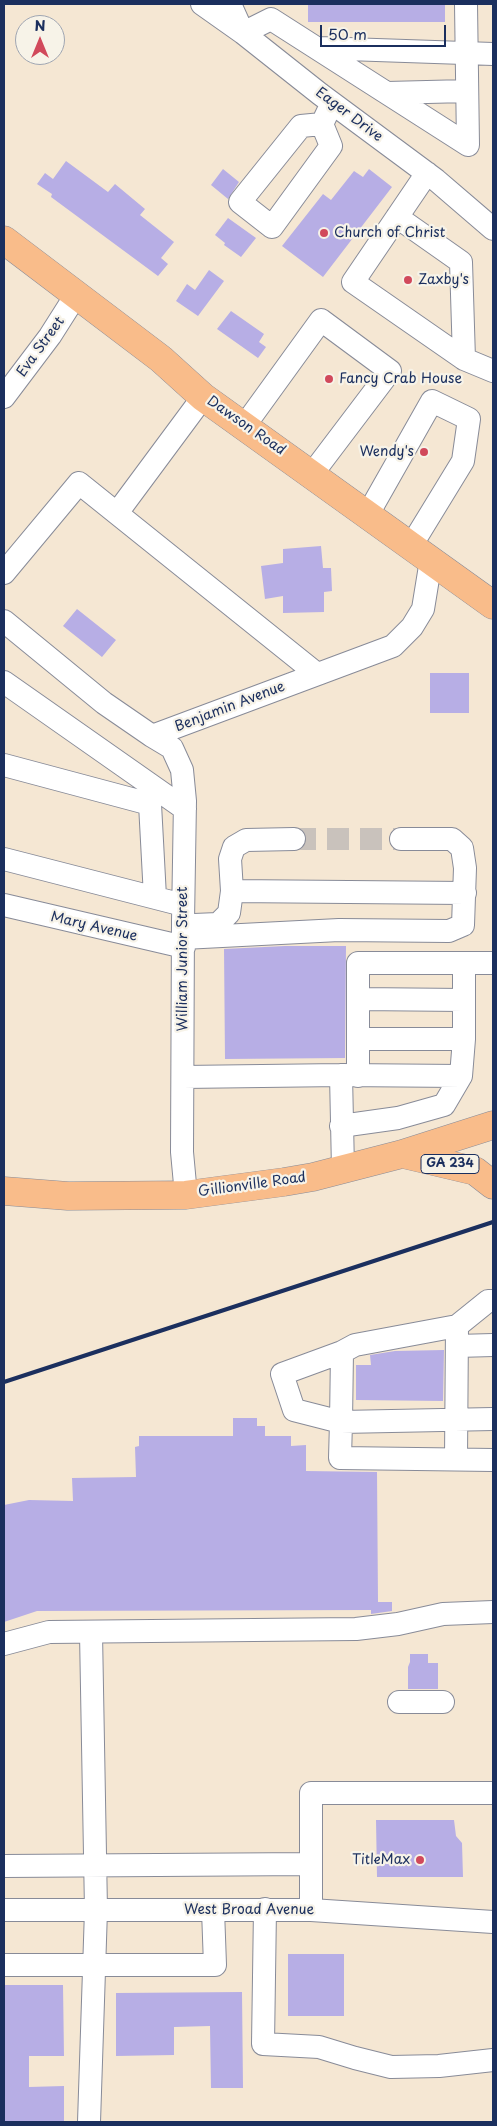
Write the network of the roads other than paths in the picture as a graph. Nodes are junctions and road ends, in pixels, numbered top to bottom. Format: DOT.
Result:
graph roads {
  1 [pos="202,4"];
  2 [pos="230,4"];
  3 [pos="466,4"];
  4 [pos="278,11"];
  5 [pos="243,33"];
  6 [pos="317,48"];
  7 [pos="466,52"];
  8 [pos="493,54"];
  9 [pos="467,91"];
  10 [pos="387,93"];
  11 [pos="332,103"];
  12 [pos="322,124"];
  13 [pos="427,173"];
  14 [pos="397,217"];
  15 [pos="493,229"];
  16 [pos="4,240"];
  17 [pos="76,295"];
  18 [pos="464,359"];
  19 [pos="493,371"];
  20 [pos="4,397"];
  21 [pos="203,397"];
  22 [pos="245,425"];
  23 [pos="312,474"];
  24 [pos="117,513"];
  25 [pos="368,514"];
  26 [pos="421,553"];
  27 [pos="4,573"];
  28 [pos="493,605"];
  29 [pos="4,621"];
  30 [pos="317,674"];
  31 [pos="4,682"];
  32 [pos="152,736"];
  33 [pos="4,766"];
  34 [pos="149,794"];
  35 [pos="185,809"];
  36 [pos="294,839"];
  37 [pos="401,839"];
  38 [pos="4,859"];
  39 [pos="232,891"];
  40 [pos="465,893"];
  41 [pos="155,897"];
  42 [pos="4,905"];
  43 [pos="183,929"];
  44 [pos="464,963"];
  45 [pos="493,963"];
  46 [pos="358,999"];
  47 [pos="464,1000"];
  48 [pos="358,1039"];
  49 [pos="464,1039"];
  50 [pos="350,1076"];
  51 [pos="461,1076"];
  52 [pos="183,1077"];
  53 [pos="493,1125"];
  54 [pos="341,1126"];
  55 [pos="402,1154"];
  56 [pos="343,1170"];
  57 [pos="493,1185"];
  58 [pos="4,1191"];
  59 [pos="186,1195"];
  60 [pos="493,1301"];
  61 [pos="457,1336"];
  62 [pos="493,1344"];
  63 [pos="342,1352"];
  64 [pos="493,1419"];
  65 [pos="457,1420"];
  66 [pos="341,1422"];
  67 [pos="456,1460"];
  68 [pos="493,1460"];
  69 [pos="493,1612"];
  70 [pos="91,1633"];
  71 [pos="4,1644"];
  72 [pos="399,1702"];
  73 [pos="443,1702"];
  74 [pos="493,1794"];
  75 [pos="311,1864"];
  76 [pos="96,1865"];
  77 [pos="4,1866"];
  78 [pos="265,1909"];
  79 [pos="4,1910"];
  80 [pos="96,1910"];
  81 [pos="213,1910"];
  82 [pos="311,1910"];
  83 [pos="493,1922"];
  84 [pos="4,1965"];
  85 [pos="94,1966"];
  86 [pos="493,2060"];
  87 [pos="89,2122"];
  1 -- 5 [label="street, Eager Drive"];
  2 -- 5 [label="street"];
  3 -- 7 [label="street"];
  4 -- 5 [label="street"];
  4 -- 6 [label="street"];
  5 -- 11 [label="street, Eager Drive"];
  6 -- 7 [label="street"];
  6 -- 10 [label="street"];
  7 -- 8 [label="street"];
  7 -- 9 [label="street"];
  9 -- 10 [label="street"];
  9 -- 10 [label="street"];
  11 -- 12 [label="street"];
  11 -- 13 [label="street, Eager Drive"];
  12 -- 12 [label="street"];
  13 -- 14 [label="street"];
  13 -- 15 [label="street, Eager Drive"];
  14 -- 18 [label="street"];
  14 -- 18 [label="street"];
  16 -- 17 [label="main road, Dawson Road"];
  17 -- 20 [label="street, Eva Street"];
  17 -- 21 [label="main road, Dawson Road"];
  18 -- 19 [label="street"];
  21 -- 22 [label="main road, Dawson Road"];
  21 -- 24 [label="street"];
  22 -- 23 [label="main road, Dawson Road"];
  22 -- 23 [label="street"];
  23 -- 25 [label="main road, Dawson Road"];
  24 -- 27 [label="street"];
  24 -- 30 [label="street"];
  25 -- 26 [label="main road, Dawson Road"];
  25 -- 26 [label="street"];
  26 -- 28 [label="main road, Dawson Road"];
  26 -- 30 [label="street, Benjamin Avenue"];
  29 -- 32 [label="street"];
  30 -- 32 [label="street, Benjamin Avenue"];
  31 -- 34 [label="street"];
  32 -- 35 [label="street, William Junior Street"];
  33 -- 34 [label="street"];
  34 -- 35 [label="street"];
  34 -- 41 [label="street"];
  35 -- 43 [label="street, William Junior Street"];
  36 -- 39 [label="street"];
  37 -- 40 [label="street"];
  38 -- 41 [label="street"];
  39 -- 40 [label="street"];
  39 -- 43 [label="street"];
  40 -- 43 [label="street"];
  41 -- 43 [label="street"];
  42 -- 43 [label="street, Mary Avenue"];
  43 -- 52 [label="street, William Junior Street"];
  44 -- 45 [label="street"];
  44 -- 46 [label="street"];
  44 -- 47 [label="street"];
  46 -- 47 [label="street"];
  46 -- 48 [label="street"];
  47 -- 49 [label="street"];
  48 -- 49 [label="street"];
  48 -- 50 [label="street"];
  49 -- 51 [label="street"];
  50 -- 51 [label="street"];
  50 -- 52 [label="street"];
  50 -- 54 [label="street"];
  51 -- 54 [label="street"];
  52 -- 59 [label="street, William Junior Street"];
  53 -- 55 [label="main road, Gillionville Road / GA 234"];
  54 -- 56 [label="street"];
  55 -- 56 [label="main road, Gillionville Road / GA 234"];
  55 -- 57 [label="main road, GA 234"];
  56 -- 59 [label="main road, Gillionville Road / GA 234"];
  58 -- 59 [label="main road, Gillionville Road / GA 234"];
  60 -- 61 [label="street"];
  61 -- 62 [label="street"];
  61 -- 63 [label="street"];
  61 -- 65 [label="street"];
  63 -- 66 [label="street"];
  63 -- 66 [label="street"];
  64 -- 65 [label="street"];
  65 -- 66 [label="street"];
  65 -- 67 [label="street"];
  66 -- 67 [label="street"];
  67 -- 68 [label="street"];
  69 -- 70 [label="street"];
  70 -- 71 [label="street"];
  70 -- 76 [label="street"];
  72 -- 73 [label="street"];
  74 -- 75 [label="street"];
  75 -- 76 [label="street"];
  75 -- 82 [label="street"];
  76 -- 77 [label="street"];
  76 -- 80 [label="street"];
  78 -- 81 [label="street, West Broad Avenue"];
  78 -- 82 [label="street, West Broad Avenue"];
  78 -- 86 [label="street"];
  79 -- 80 [label="street, West Broad Avenue"];
  80 -- 81 [label="street, West Broad Avenue"];
  80 -- 85 [label="street"];
  81 -- 85 [label="street"];
  82 -- 83 [label="street, West Broad Avenue"];
  84 -- 85 [label="street"];
  85 -- 87 [label="street"];
}
